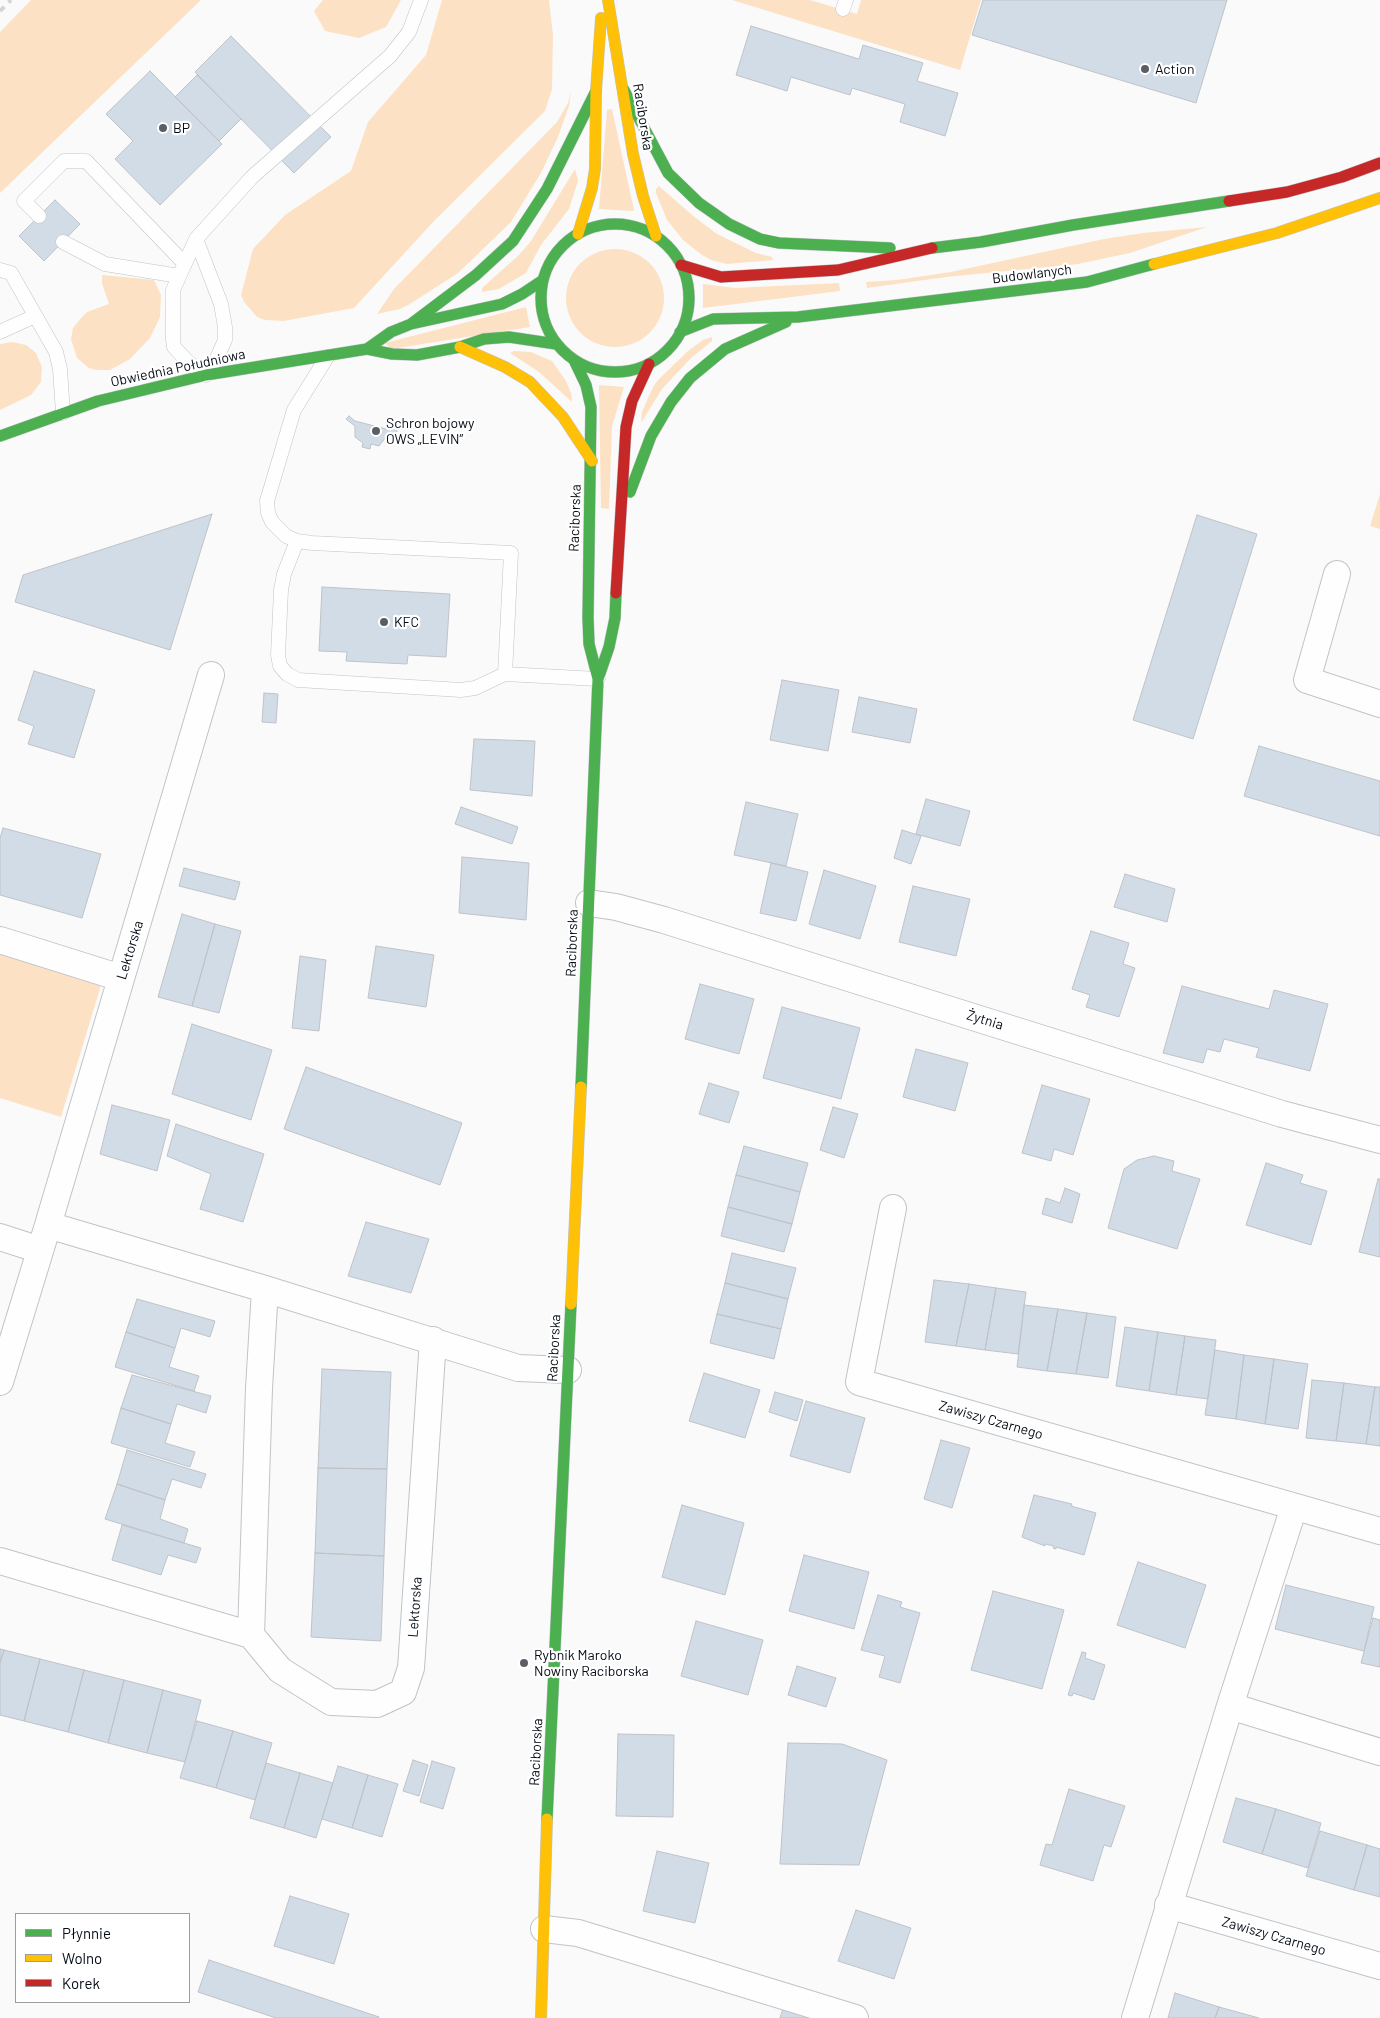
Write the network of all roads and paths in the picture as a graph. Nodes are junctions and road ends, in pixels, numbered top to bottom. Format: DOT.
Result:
graph roads {
  1 [pos="421,0"];
  2 [pos="602,0"];
  3 [pos="608,0"];
  4 [pos="624,90"];
  5 [pos="596,91"];
  6 [pos="1380,163"];
  7 [pos="1380,198"];
  8 [pos="39,216"];
  9 [pos="578,234"];
  10 [pos="656,236"];
  11 [pos="196,239"];
  12 [pos="63,242"];
  13 [pos="926,249"];
  14 [pos="681,265"];
  15 [pos="0,270"];
  16 [pos="182,270"];
  17 [pos="543,280"];
  18 [pos="35,316"];
  19 [pos="798,317"];
  20 [pos="411,324"];
  21 [pos="0,332"];
  22 [pos="680,332"];
  23 [pos="556,344"];
  24 [pos="460,347"];
  25 [pos="367,349"];
  26 [pos="328,355"];
  27 [pos="574,360"];
  28 [pos="649,364"];
  29 [pos="206,375"];
  30 [pos="63,413"];
  31 [pos="0,436"];
  32 [pos="592,461"];
  33 [pos="620,520"];
  34 [pos="297,541"];
  35 [pos="1337,574"];
  36 [pos="505,674"];
  37 [pos="211,675"];
  38 [pos="598,679"];
  39 [pos="1380,704"];
  40 [pos="589,903"];
  41 [pos="0,940"];
  42 [pos="121,978"];
  43 [pos="1380,1140"];
  44 [pos="893,1208"];
  45 [pos="0,1237"];
  46 [pos="44,1238"];
  47 [pos="265,1289"];
  48 [pos="432,1340"];
  49 [pos="568,1370"];
  50 [pos="0,1382"];
  51 [pos="1294,1507"];
  52 [pos="1380,1531"];
  53 [pos="0,1561"];
  54 [pos="251,1635"];
  55 [pos="1230,1706"];
  56 [pos="1380,1752"];
  57 [pos="1168,1905"];
  58 [pos="544,1929"];
  59 [pos="1380,1966"];
  60 [pos="541,2018"];
  61 [pos="855,2018"];
  62 [pos="1135,2018"];
  1 -- 11 [label="lane"];
  2 -- 5 [label="main road"];
  3 -- 4 [label="main road, Raciborska"];
  4 -- 10 [label="main road, Raciborska"];
  4 -- 13 [label="main road"];
  5 -- 9 [label="main road"];
  5 -- 20 [label="main road"];
  6 -- 13 [label="main road"];
  7 -- 19 [label="main road, Budowlanych"];
  8 -- 16 [label="lane"];
  9 -- 10 [label="main road"];
  9 -- 17 [label="main road"];
  10 -- 14 [label="main road"];
  11 -- 16 [label="lane"];
  11 -- 29 [label="lane"];
  12 -- 16 [label="lane"];
  13 -- 14 [label="main road"];
  14 -- 22 [label="main road"];
  15 -- 18 [label="lane"];
  16 -- 29 [label="lane"];
  17 -- 20 [label="main road, Obwiednia Południowa"];
  17 -- 23 [label="main road"];
  18 -- 21 [label="lane"];
  18 -- 30 [label="lane"];
  19 -- 22 [label="main road, Budowlanych"];
  19 -- 33 [label="main road"];
  20 -- 25 [label="main road, Obwiednia Południowa"];
  22 -- 28 [label="main road"];
  23 -- 24 [label="main road, Obwiednia Południowa"];
  23 -- 27 [label="main road"];
  24 -- 25 [label="main road, Obwiednia Południowa"];
  24 -- 32 [label="main road"];
  25 -- 26 [label="main road, Obwiednia Południowa"];
  26 -- 29 [label="main road, Obwiednia Południowa"];
  26 -- 34 [label="lane"];
  27 -- 28 [label="main road"];
  27 -- 32 [label="main road, Raciborska"];
  28 -- 33 [label="main road, Raciborska"];
  29 -- 30 [label="main road, Obwiednia Południowa"];
  30 -- 31 [label="main road, Obwiednia Południowa"];
  32 -- 38 [label="main road, Raciborska"];
  33 -- 38 [label="main road, Raciborska"];
  34 -- 36 [label="lane"];
  34 -- 36 [label="lane"];
  35 -- 39 [label="street"];
  36 -- 38 [label="lane"];
  37 -- 42 [label="street, Lektorska"];
  38 -- 40 [label="main road, Raciborska"];
  40 -- 43 [label="street, Żytnia"];
  40 -- 49 [label="main road, Raciborska"];
  41 -- 42 [label="street"];
  42 -- 46 [label="street, Lektorska"];
  44 -- 51 [label="street, Zawiszy Czarnego"];
  45 -- 46 [label="street"];
  46 -- 47 [label="street"];
  46 -- 50 [label="street, Lektorska"];
  47 -- 48 [label="street"];
  47 -- 54 [label="street"];
  48 -- 49 [label="street"];
  48 -- 54 [label="street, Lektorska"];
  49 -- 58 [label="main road, Raciborska"];
  51 -- 52 [label="street, Zawiszy Czarnego"];
  51 -- 55 [label="street"];
  53 -- 54 [label="street"];
  55 -- 56 [label="street"];
  55 -- 57 [label="street"];
  57 -- 59 [label="street, Zawiszy Czarnego"];
  57 -- 62 [label="street"];
  58 -- 60 [label="main road, Raciborska"];
  58 -- 61 [label="street"];
}
